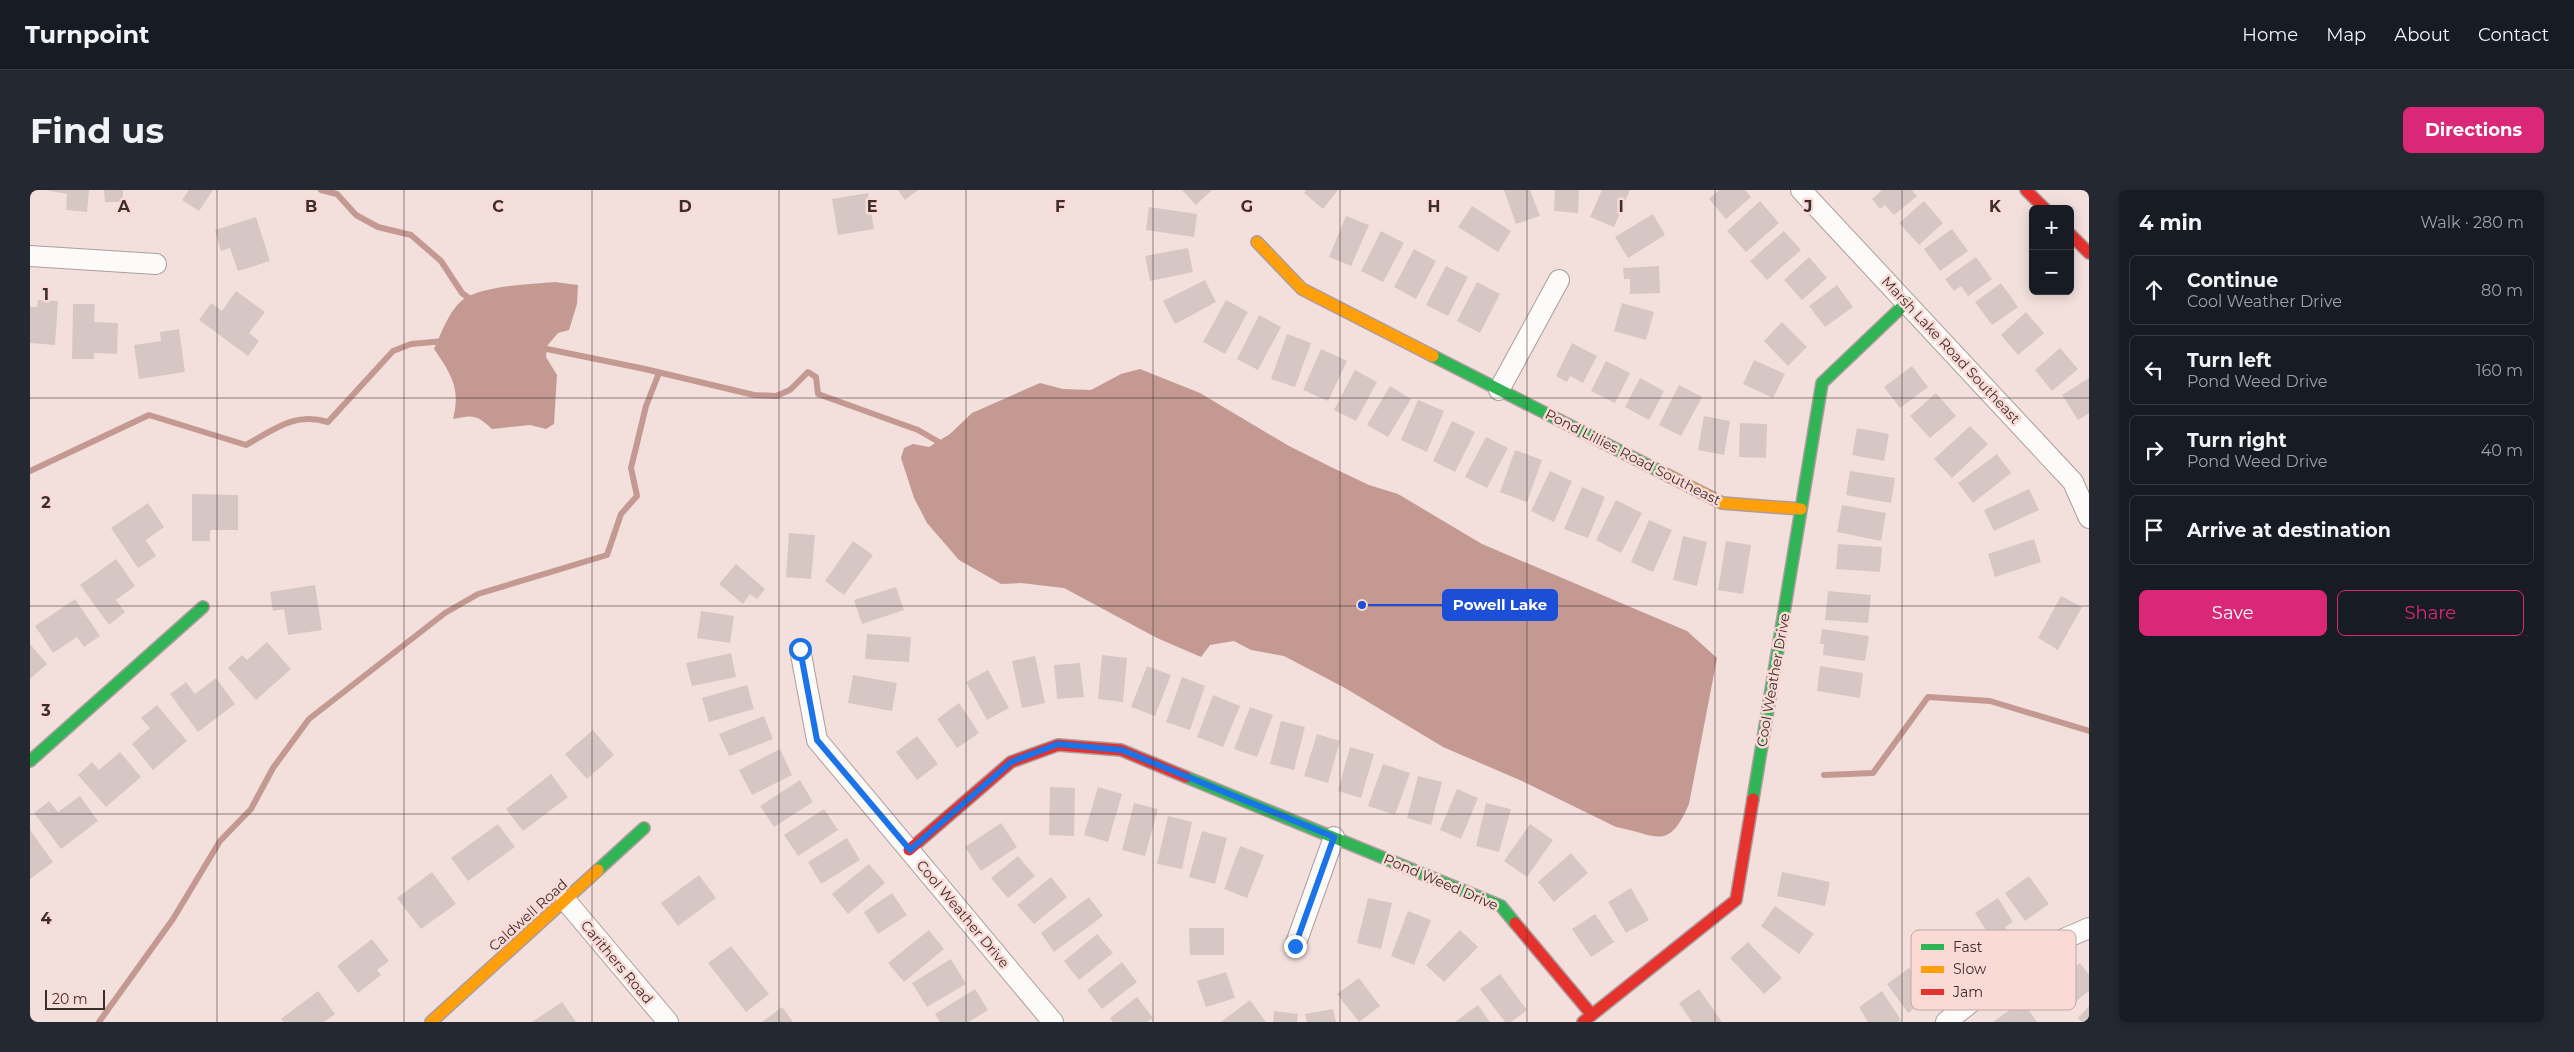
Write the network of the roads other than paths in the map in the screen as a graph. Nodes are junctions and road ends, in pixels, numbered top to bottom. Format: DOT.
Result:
graph roads {
  1 [pos="1802,190"];
  2 [pos="2026,190"];
  3 [pos="2041,205"];
  4 [pos="2074,238"];
  5 [pos="1256,242"];
  6 [pos="2089,253"];
  7 [pos="30,256"];
  8 [pos="156,264"];
  9 [pos="1559,280"];
  10 [pos="1907,302"];
  11 [pos="1499,390"];
  12 [pos="1801,509"];
  13 [pos="2089,518"];
  14 [pos="203,607"];
  15 [pos="800,649"];
  16 [pos="30,761"];
  17 [pos="644,828"];
  18 [pos="1334,837"];
  19 [pos="910,850"];
  20 [pos="566,901"];
  21 [pos="2089,928"];
  22 [pos="2076,934"];
  23 [pos="1295,946"];
  24 [pos="1965,1010"];
  25 [pos="1588,1018"];
  26 [pos="1953,1020"];
  27 [pos="431,1022"];
  28 [pos="668,1022"];
  29 [pos="1053,1022"];
  1 -- 10 [label="street, Marsh Lake Road Southeast"];
  2 -- 3 [label="street"];
  4 -- 6 [label="street"];
  5 -- 11 [label="street, Pond Lillies Road Southeast"];
  7 -- 8 [label="street"];
  9 -- 11 [label="street"];
  10 -- 12 [label="street, Cool Weather Drive"];
  10 -- 13 [label="street, Marsh Lake Road Southeast"];
  11 -- 12 [label="street, Pond Lillies Road Southeast"];
  12 -- 25 [label="street, Cool Weather Drive"];
  14 -- 16 [label="street"];
  15 -- 19 [label="street, Cool Weather Drive"];
  17 -- 20 [label="street, Caldwell Road"];
  18 -- 19 [label="street, Pond Weed Drive"];
  18 -- 23 [label="street"];
  18 -- 25 [label="street, Pond Weed Drive"];
  19 -- 29 [label="street, Cool Weather Drive"];
  20 -- 27 [label="street, Caldwell Road"];
  20 -- 28 [label="street, Carithers Road"];
  21 -- 22 [label="street"];
  24 -- 26 [label="street"];
}
